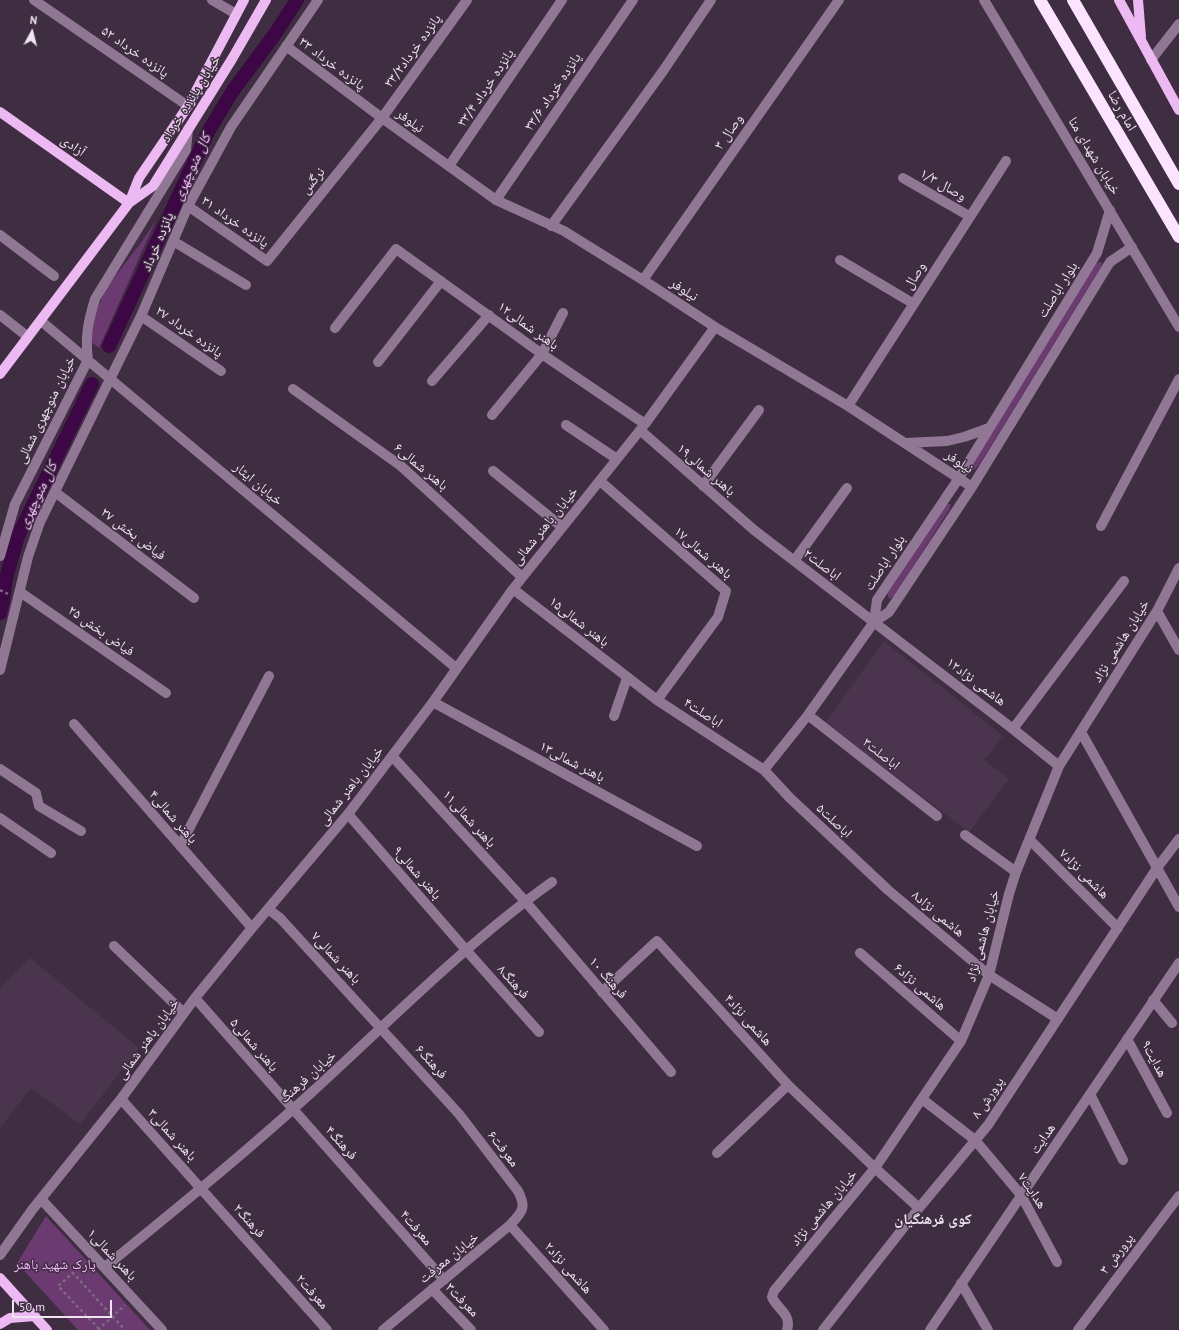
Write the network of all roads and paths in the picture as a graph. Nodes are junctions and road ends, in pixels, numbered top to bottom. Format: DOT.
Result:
graph roads {
  1 [pos="34,0"];
  2 [pos="212,0"];
  3 [pos="244,0"];
  4 [pos="266,0"];
  5 [pos="318,0"];
  6 [pos="467,0"];
  7 [pos="562,0"];
  8 [pos="633,0"];
  9 [pos="712,0"];
  10 [pos="839,0"];
  11 [pos="984,0"];
  12 [pos="1040,0"];
  13 [pos="1072,0"];
  14 [pos="1118,0"];
  15 [pos="1138,0"];
  16 [pos="236,14"];
  17 [pos="1179,24"];
  18 [pos="1141,41"];
  19 [pos="286,46"];
  20 [pos="1151,60"];
  21 [pos="188,106"];
  22 [pos="1179,110"];
  23 [pos="0,112"];
  24 [pos="382,118"];
  25 [pos="188,129"];
  26 [pos="1006,160"];
  27 [pos="449,166"];
  28 [pos="903,178"];
  29 [pos="1179,184"];
  30 [pos="496,200"];
  31 [pos="129,204"];
  32 [pos="188,206"];
  33 [pos="1110,210"];
  34 [pos="969,216"];
  35 [pos="551,226"];
  36 [pos="0,235"];
  37 [pos="1179,237"];
  38 [pos="173,241"];
  39 [pos="1132,247"];
  40 [pos="1097,253"];
  41 [pos="840,260"];
  42 [pos="267,262"];
  43 [pos="1110,262"];
  44 [pos="54,276"];
  45 [pos="642,280"];
  46 [pos="442,281"];
  47 [pos="246,284"];
  48 [pos="914,304"];
  49 [pos="563,313"];
  50 [pos="0,315"];
  51 [pos="141,316"];
  52 [pos="489,316"];
  53 [pos="41,321"];
  54 [pos="715,327"];
  55 [pos="1179,327"];
  56 [pos="335,328"];
  57 [pos="28,338"];
  58 [pos="542,354"];
  59 [pos="88,360"];
  60 [pos="378,362"];
  61 [pos="221,371"];
  62 [pos="0,374"];
  63 [pos="110,378"];
  64 [pos="1179,379"];
  65 [pos="432,382"];
  66 [pos="293,389"];
  67 [pos="848,406"];
  68 [pos="759,410"];
  69 [pos="492,414"];
  70 [pos="566,424"];
  71 [pos="643,427"];
  72 [pos="989,428"];
  73 [pos="904,443"];
  74 [pos="618,459"];
  75 [pos="493,471"];
  76 [pos="959,478"];
  77 [pos="600,481"];
  78 [pos="703,486"];
  79 [pos="972,487"];
  80 [pos="847,488"];
  81 [pos="55,492"];
  82 [pos="1101,526"];
  83 [pos="562,527"];
  84 [pos="754,530"];
  85 [pos="0,556"];
  86 [pos="794,561"];
  87 [pos="1179,568"];
  88 [pos="522,577"];
  89 [pos="1124,581"];
  90 [pos="513,588"];
  91 [pos="0,590"];
  92 [pos="15,594"];
  93 [pos="194,598"];
  94 [pos="1157,610"];
  95 [pos="874,622"];
  96 [pos="1179,650"];
  97 [pos="456,668"];
  98 [pos="0,670"];
  99 [pos="269,676"];
  100 [pos="627,678"];
  101 [pos="166,693"];
  102 [pos="657,700"];
  103 [pos="433,702"];
  104 [pos="808,715"];
  105 [pos="614,716"];
  106 [pos="74,724"];
  107 [pos="1013,729"];
  108 [pos="1081,732"];
  109 [pos="392,756"];
  110 [pos="1059,766"];
  111 [pos="0,769"];
  112 [pos="764,770"];
  113 [pos="348,814"];
  114 [pos="937,816"];
  115 [pos="0,818"];
  116 [pos="81,831"];
  117 [pos="965,835"];
  118 [pos="1179,838"];
  119 [pos="1030,840"];
  120 [pos="180,846"];
  121 [pos="697,846"];
  122 [pos="51,853"];
  123 [pos="1157,868"];
  124 [pos="1016,872"];
  125 [pos="552,882"];
  126 [pos="888,890"];
  127 [pos="525,901"];
  128 [pos="1179,907"];
  129 [pos="268,909"];
  130 [pos="252,928"];
  131 [pos="1118,928"];
  132 [pos="114,946"];
  133 [pos="466,950"];
  134 [pos="860,953"];
  135 [pos="1179,963"];
  136 [pos="989,975"];
  137 [pos="602,992"];
  138 [pos="195,998"];
  139 [pos="1153,1000"];
  140 [pos="184,1013"];
  141 [pos="1058,1019"];
  142 [pos="1172,1023"];
  143 [pos="381,1028"];
  144 [pos="538,1032"];
  145 [pos="1127,1039"];
  146 [pos="961,1042"];
  147 [pos="671,1072"];
  148 [pos="788,1085"];
  149 [pos="1090,1094"];
  150 [pos="121,1099"];
  151 [pos="922,1099"];
  152 [pos="293,1110"];
  153 [pos="1167,1113"];
  154 [pos="459,1114"];
  155 [pos="975,1140"];
  156 [pos="717,1154"];
  157 [pos="1123,1160"];
  158 [pos="875,1168"];
  159 [pos="201,1189"];
  160 [pos="368,1195"];
  161 [pos="1021,1195"];
  162 [pos="1179,1196"];
  163 [pos="41,1199"];
  164 [pos="524,1202"];
  165 [pos="920,1208"];
  166 [pos="510,1225"];
  167 [pos="0,1255"];
  168 [pos="1057,1262"];
  169 [pos="105,1267"];
  170 [pos="276,1273"];
  171 [pos="0,1278"];
  172 [pos="444,1280"];
  173 [pos="961,1283"];
  174 [pos="432,1289"];
  175 [pos="133,1298"];
  176 [pos="35,1316"];
  177 [pos="112,1317"];
  178 [pos="0,1324"];
  179 [pos="47,1330"];
  180 [pos="98,1330"];
  181 [pos="125,1330"];
  182 [pos="162,1330"];
  183 [pos="327,1330"];
  184 [pos="383,1330"];
  185 [pos="471,1330"];
  186 [pos="604,1330"];
  187 [pos="787,1330"];
  188 [pos="823,1330"];
  189 [pos="930,1330"];
  190 [pos="988,1330"];
  191 [pos="1078,1330"];
  1 -- 21 [label="street, پانزده خرداد ۵۲"];
  2 -- 16 [label="street"];
  3 -- 16 [label="main road, خیابان پانزده خرداد"];
  4 -- 25 [label="main road, خیابان پانزده خرداد"];
  5 -- 19 [label="street, پانزده خرداد"];
  6 -- 24 [label="street, پانزده خرداد۳۳/۲"];
  7 -- 27 [label="street, پانزده خرداد ۳۳/۴"];
  8 -- 30 [label="street, پانزده خرداد ۳۳/۶"];
  9 -- 35 [label="street"];
  10 -- 45 [label="street, وصال ۳"];
  11 -- 33 [label="street, خیابان شهدای منا"];
  12 -- 37 [label="highway, امام رضا"];
  13 -- 29 [label="highway, امام رضا"];
  14 -- 18 [label="main road"];
  15 -- 18 [label="main road"];
  16 -- 21 [label="main road, خیابان پانزده خرداد"];
  17 -- 20 [label="street"];
  18 -- 20 [label="main road"];
  19 -- 24 [label="street, پانزده خرداد ۳۳"];
  19 -- 32 [label="street, پانزده خرداد"];
  20 -- 22 [label="main road"];
  21 -- 31 [label="main road, خیابان پانزده خرداد"];
  23 -- 31 [label="main road, آزادی"];
  24 -- 27 [label="street, نیلوفر"];
  24 -- 42 [label="street, نرگس"];
  25 -- 31 [label="main road, خیابان پانزده خرداد"];
  25 -- 59 [label="street, خیابان منوچهری شمالی"];
  26 -- 34 [label="street, وصال"];
  27 -- 30 [label="street, نیلوفر"];
  28 -- 34 [label="street, وصال ۱/۳"];
  30 -- 35 [label="street, نیلوفر"];
  31 -- 53 [label="main road, خیابان پانزده خرداد"];
  32 -- 38 [label="street, پانزده خرداد"];
  32 -- 42 [label="street, پانزده خرداد ۳۱"];
  33 -- 39 [label="street, خیابان شهدای منا"];
  33 -- 40 [label="street, بلوار اباصلت"];
  34 -- 48 [label="street, وصال"];
  35 -- 45 [label="street, نیلوفر"];
  36 -- 44 [label="street"];
  38 -- 47 [label="street"];
  38 -- 51 [label="street, پانزده خرداد"];
  39 -- 43 [label="street"];
  39 -- 55 [label="street, خیابان شهدای منا"];
  40 -- 43 [label="street"];
  40 -- 72 [label="street, بلوار اباصلت"];
  41 -- 48 [label="street"];
  43 -- 79 [label="street"];
  45 -- 54 [label="street, نیلوفر"];
  46 -- 52 [label="street, باهنر شمالی۱۲"];
  46 -- 56 [label="street, باهنر شمالی۱۲"];
  46 -- 60 [label="street"];
  48 -- 67 [label="street, وصال"];
  49 -- 58 [label="street"];
  50 -- 57 [label="street"];
  51 -- 61 [label="street, پانزده خرداد ۲۷"];
  51 -- 63 [label="street, پانزده خرداد"];
  52 -- 58 [label="street, باهنر شمالی۱۲"];
  52 -- 65 [label="street"];
  53 -- 57 [label="main road, خیابان پانزده خرداد"];
  53 -- 59 [label="street, خیابان ایثار"];
  54 -- 67 [label="street, نیلوفر"];
  54 -- 71 [label="street, خیابان باهنر شمالی"];
  57 -- 62 [label="main road, خیابان پانزده خرداد"];
  58 -- 69 [label="street"];
  58 -- 71 [label="street, باهنر شمالی۱۲"];
  59 -- 63 [label="street, خیابان ایثار"];
  59 -- 85 [label="street, خیابان منوچهری شمالی"];
  63 -- 81 [label="street"];
  63 -- 97 [label="street, خیابان ایثار"];
  64 -- 82 [label="street"];
  66 -- 88 [label="street, باهنر شمالی۶"];
  67 -- 73 [label="street, نیلوفر"];
  68 -- 78 [label="street"];
  70 -- 74 [label="street"];
  71 -- 74 [label="street, خیابان باهنر شمالی"];
  71 -- 78 [label="street, باهنر شمالی۱۹"];
  72 -- 73 [label="street"];
  72 -- 76 [label="street, بلوار اباصلت"];
  73 -- 76 [label="street, نیلوفر"];
  74 -- 77 [label="street, خیابان باهنر شمالی"];
  75 -- 83 [label="street"];
  76 -- 79 [label="street, نیلوفر"];
  76 -- 95 [label="street, بلوار اباصلت"];
  77 -- 83 [label="street, خیابان باهنر شمالی"];
  77 -- 102 [label="street, باهنر شمالی۱۷"];
  78 -- 84 [label="street, باهنر شمالی۱۹"];
  79 -- 95 [label="street"];
  80 -- 86 [label="street"];
  81 -- 92 [label="street"];
  81 -- 93 [label="street, فیاض بخش ۲۷"];
  83 -- 88 [label="street, خیابان باهنر شمالی"];
  84 -- 86 [label="street, اباصلت۲"];
  86 -- 95 [label="street, اباصلت۲"];
  87 -- 94 [label="street, خیابان هاشمی نژاد"];
  88 -- 90 [label="street, خیابان باهنر شمالی"];
  89 -- 107 [label="street"];
  90 -- 97 [label="street, خیابان باهنر شمالی"];
  90 -- 100 [label="street, باهنر شمالی۱۵"];
  91 -- 92 [label="path"];
  92 -- 98 [label="street"];
  92 -- 101 [label="street, فیاض بخش ۲۵"];
  94 -- 96 [label="street"];
  94 -- 108 [label="street, خیابان هاشمی نژاد"];
  95 -- 104 [label="street"];
  95 -- 107 [label="street, هاشمی نژاد۱۲"];
  97 -- 103 [label="street, خیابان باهنر شمالی"];
  99 -- 120 [label="street"];
  100 -- 102 [label="street, اباصلت۴"];
  100 -- 105 [label="street"];
  102 -- 112 [label="street, اباصلت۴"];
  103 -- 109 [label="street, خیابان باهنر شمالی"];
  103 -- 121 [label="street, باهنر شمالی۱۳"];
  104 -- 112 [label="street"];
  104 -- 114 [label="street, اباصلت۳"];
  106 -- 120 [label="street, باهنر شمالی۴"];
  107 -- 110 [label="street, هاشمی نژاد۱۲"];
  108 -- 110 [label="street, خیابان هاشمی نژاد"];
  108 -- 123 [label="street"];
  109 -- 113 [label="street, خیابان باهنر شمالی"];
  109 -- 127 [label="street, باهنر شمالی۱۱"];
  110 -- 119 [label="street, خیابان هاشمی نژاد"];
  111 -- 116 [label="street"];
  112 -- 126 [label="street, اباصلت۵"];
  113 -- 129 [label="street, خیابان باهنر شمالی"];
  113 -- 133 [label="street, باهنر شمالی۹"];
  115 -- 122 [label="street"];
  117 -- 124 [label="street"];
  118 -- 123 [label="street, پرورش ۸"];
  119 -- 124 [label="street, خیابان هاشمی نژاد"];
  119 -- 131 [label="street, هاشمی نژاد۷"];
  120 -- 130 [label="street, باهنر شمالی۴"];
  123 -- 128 [label="street"];
  123 -- 131 [label="street, پرورش ۸"];
  124 -- 136 [label="street, خیابان هاشمی نژاد"];
  125 -- 127 [label="street, خیابان فرهنگ"];
  126 -- 136 [label="street, هاشمی نژاد۸"];
  127 -- 133 [label="street, خیابان فرهنگ"];
  127 -- 137 [label="street, فرهنگ ۱۰"];
  129 -- 130 [label="street, خیابان باهنر شمالی"];
  129 -- 143 [label="street, باهنر شمالی۷"];
  130 -- 138 [label="street, خیابان باهنر شمالی"];
  131 -- 141 [label="street, پرورش ۸"];
  132 -- 140 [label="street"];
  133 -- 143 [label="street, خیابان فرهنگ"];
  133 -- 144 [label="street, فرهنگ۸"];
  134 -- 146 [label="street, هاشمی نژاد۶"];
  135 -- 139 [label="street, هدایت"];
  136 -- 141 [label="street, هاشمی نژاد۸"];
  136 -- 146 [label="street, خیابان هاشمی نژاد"];
  137 -- 147 [label="street, فرهنگ ۱۰"];
  137 -- 148 [label="street, هاشمی نژاد۴"];
  138 -- 140 [label="street, خیابان باهنر شمالی"];
  138 -- 152 [label="street, باهنر شمالی۵"];
  139 -- 142 [label="street"];
  139 -- 145 [label="street, هدایت"];
  140 -- 150 [label="street, خیابان باهنر شمالی"];
  141 -- 155 [label="street, پرورش ۸"];
  143 -- 152 [label="street, خیابان فرهنگ"];
  143 -- 154 [label="street, فرهنگ۶"];
  145 -- 149 [label="street, هدایت"];
  145 -- 153 [label="street, هدایت۹"];
  146 -- 151 [label="street, خیابان هاشمی نژاد"];
  148 -- 156 [label="street"];
  148 -- 158 [label="street, هاشمی نژاد۴"];
  149 -- 157 [label="street"];
  149 -- 161 [label="street, هدایت"];
  150 -- 159 [label="street, باهنر شمالی۳"];
  150 -- 163 [label="street, خیابان باهنر شمالی"];
  151 -- 155 [label="street, هدایت۷"];
  151 -- 158 [label="street, خیابان هاشمی نژاد"];
  152 -- 159 [label="street, خیابان فرهنگ"];
  152 -- 160 [label="street, فرهنگ۴"];
  154 -- 164 [label="street, معرفت۶"];
  155 -- 161 [label="street, هدایت۷"];
  155 -- 165 [label="street, پرورش ۸"];
  158 -- 165 [label="street, هاشمی نژاد۴"];
  158 -- 187 [label="street, خیابان هاشمی نژاد"];
  159 -- 169 [label="street, خیابان فرهنگ"];
  159 -- 170 [label="street, فرهنگ۲"];
  160 -- 172 [label="street, معرفت۴"];
  161 -- 168 [label="street, هدایت۷"];
  161 -- 173 [label="street, هدایت"];
  162 -- 191 [label="street, پرورش ۳"];
  163 -- 167 [label="street, خیابان باهنر شمالی"];
  163 -- 169 [label="street, باهنر شمالی۱"];
  164 -- 166 [label="street, خیابان معرفت"];
  165 -- 188 [label="street, پرورش ۸"];
  166 -- 172 [label="street, خیابان معرفت"];
  166 -- 186 [label="street, هاشمی نژاد۲"];
  169 -- 175 [label="street, باهنر شمالی۱"];
  170 -- 183 [label="street, معرفت۲"];
  171 -- 176 [label="main road"];
  172 -- 174 [label="street, خیابان معرفت"];
  173 -- 189 [label="street, هدایت"];
  173 -- 190 [label="street"];
  174 -- 184 [label="street, خیابان معرفت"];
  174 -- 185 [label="street, معرفت۳"];
  175 -- 177 [label="path"];
  175 -- 182 [label="street, باهنر شمالی۱"];
  176 -- 178 [label="main road"];
  176 -- 179 [label="main road"];
  177 -- 180 [label="path"];
  177 -- 180 [label="path"];
  177 -- 181 [label="path"];
}
